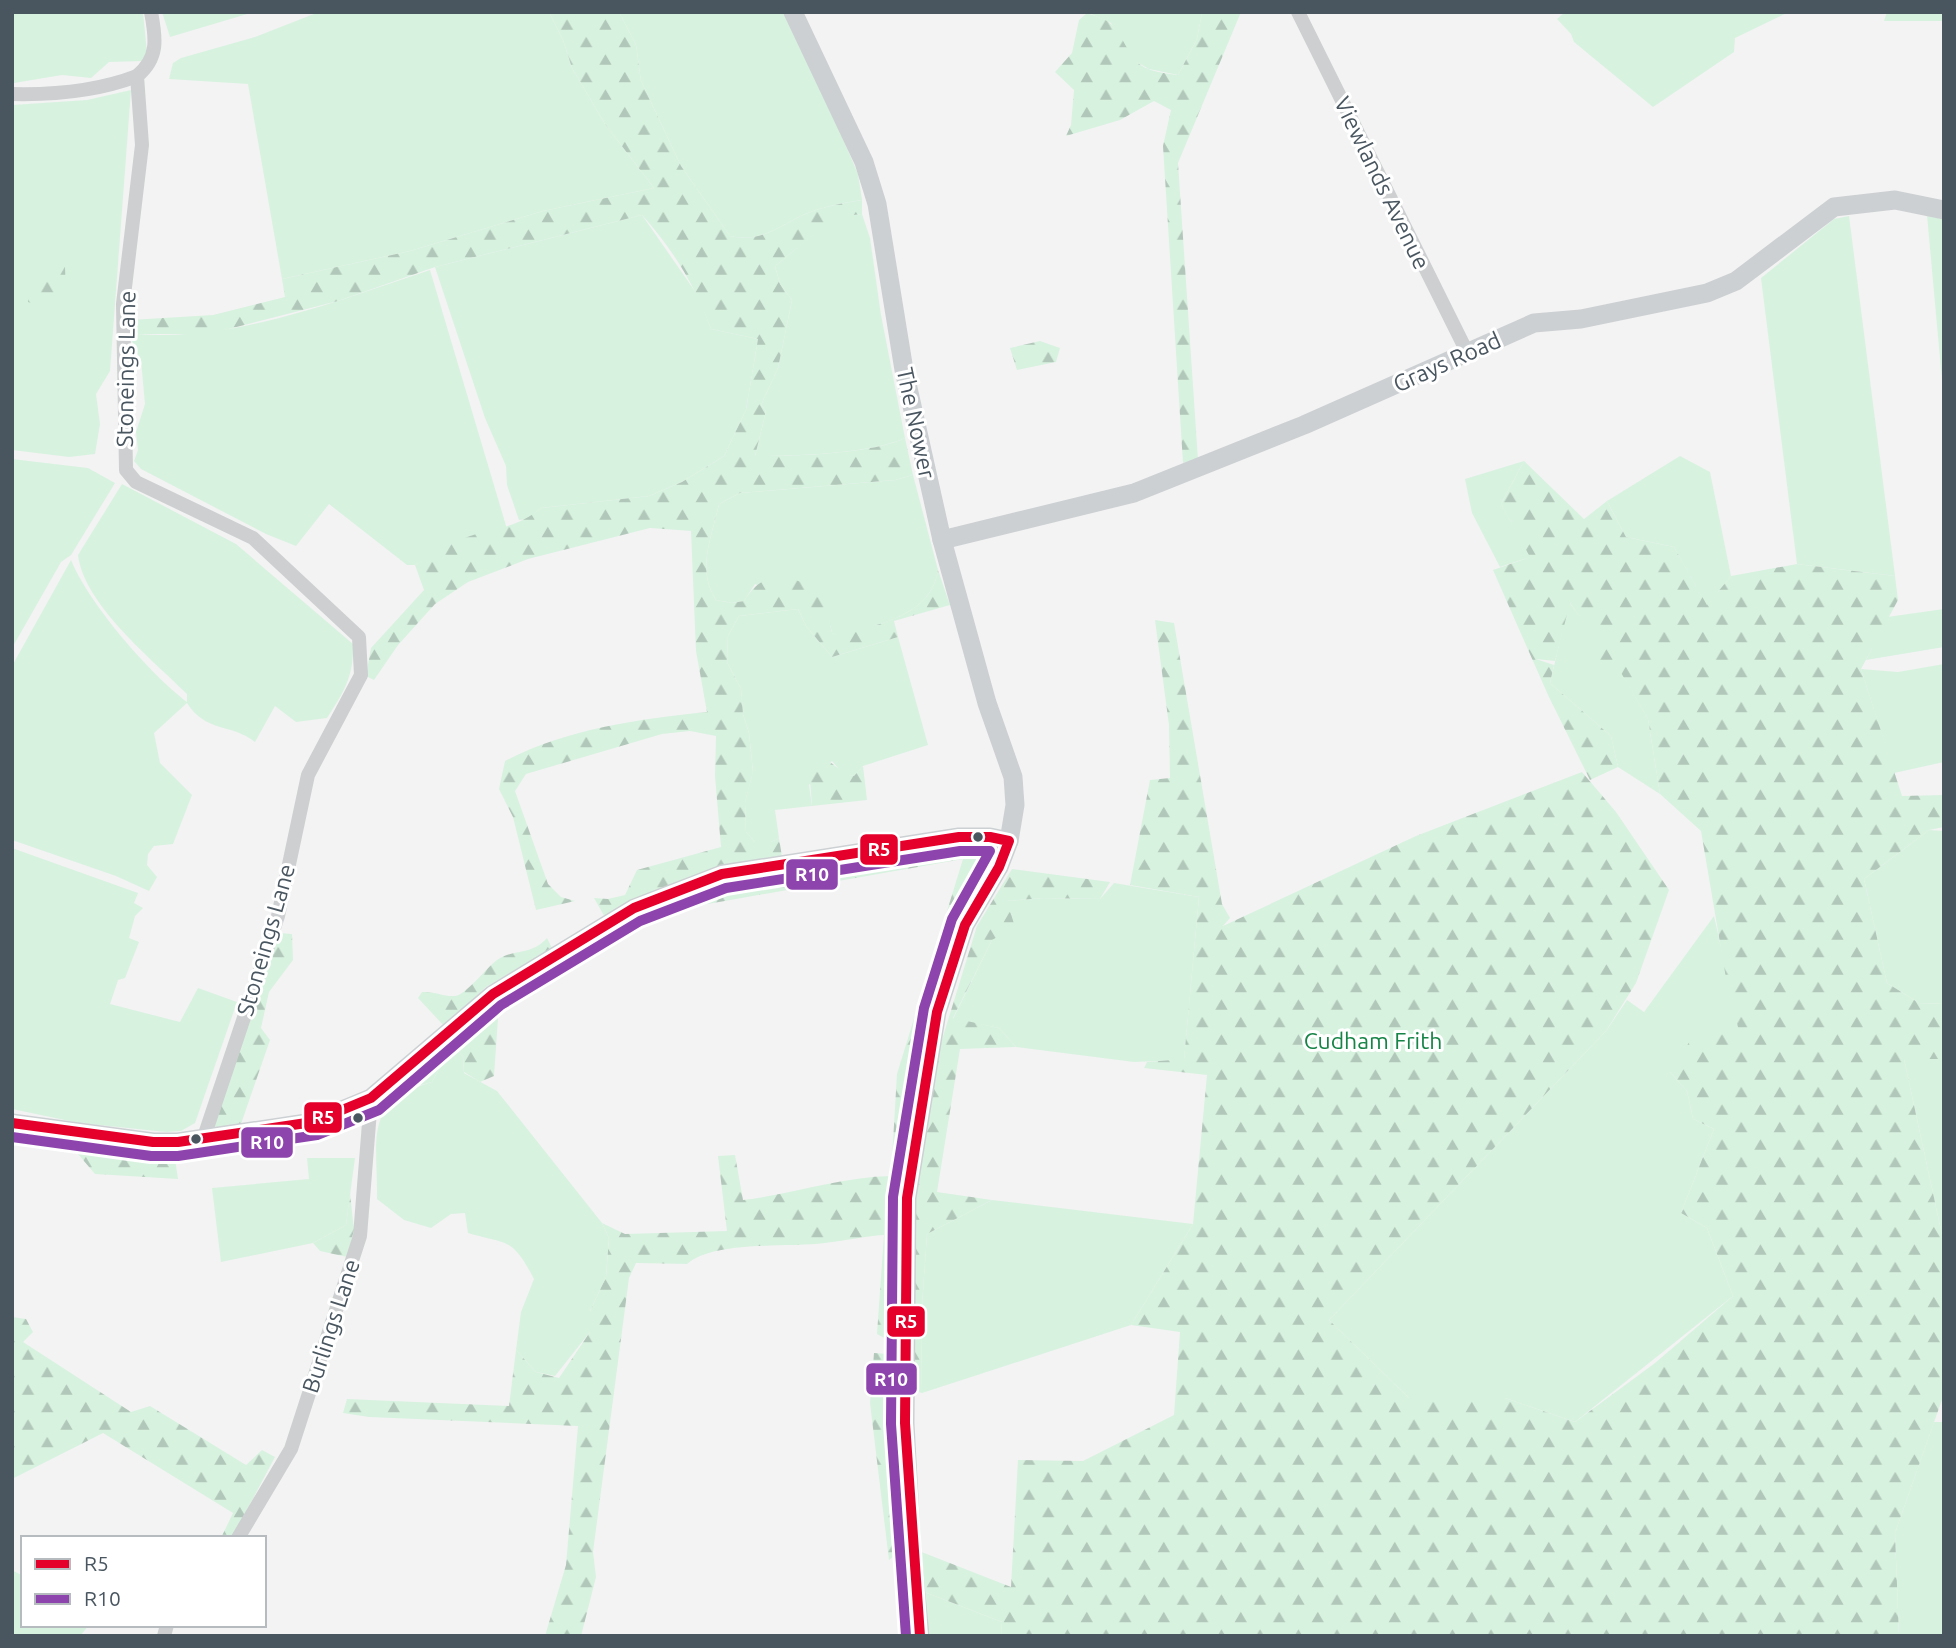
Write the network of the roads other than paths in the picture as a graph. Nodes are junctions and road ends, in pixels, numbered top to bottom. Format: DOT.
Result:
graph roads {
  1 [pos="151,12"];
  2 [pos="793,12"];
  3 [pos="1298,12"];
  4 [pos="137,76"];
  5 [pos="12,93"];
  6 [pos="1944,210"];
  7 [pos="1468,354"];
  8 [pos="942,540"];
  9 [pos="1009,841"];
  10 [pos="371,1098"];
  11 [pos="12,1123"];
  12 [pos="204,1137"];
  13 [pos="239,1536"];
  14 [pos="920,1636"];
  1 -- 4 [label="street"];
  2 -- 8 [label="street, The Nower"];
  3 -- 7 [label="street, Viewlands Avenue"];
  4 -- 5 [label="street"];
  4 -- 12 [label="street, Stoneings Lane"];
  6 -- 7 [label="street, Grays Road"];
  7 -- 8 [label="street, Grays Road"];
  8 -- 9 [label="street, The Nower"];
  9 -- 10 [label="street"];
  9 -- 14 [label="street, The Nower"];
  10 -- 12 [label="street"];
  10 -- 13 [label="street, Burlings Lane"];
  11 -- 12 [label="street"];
}
